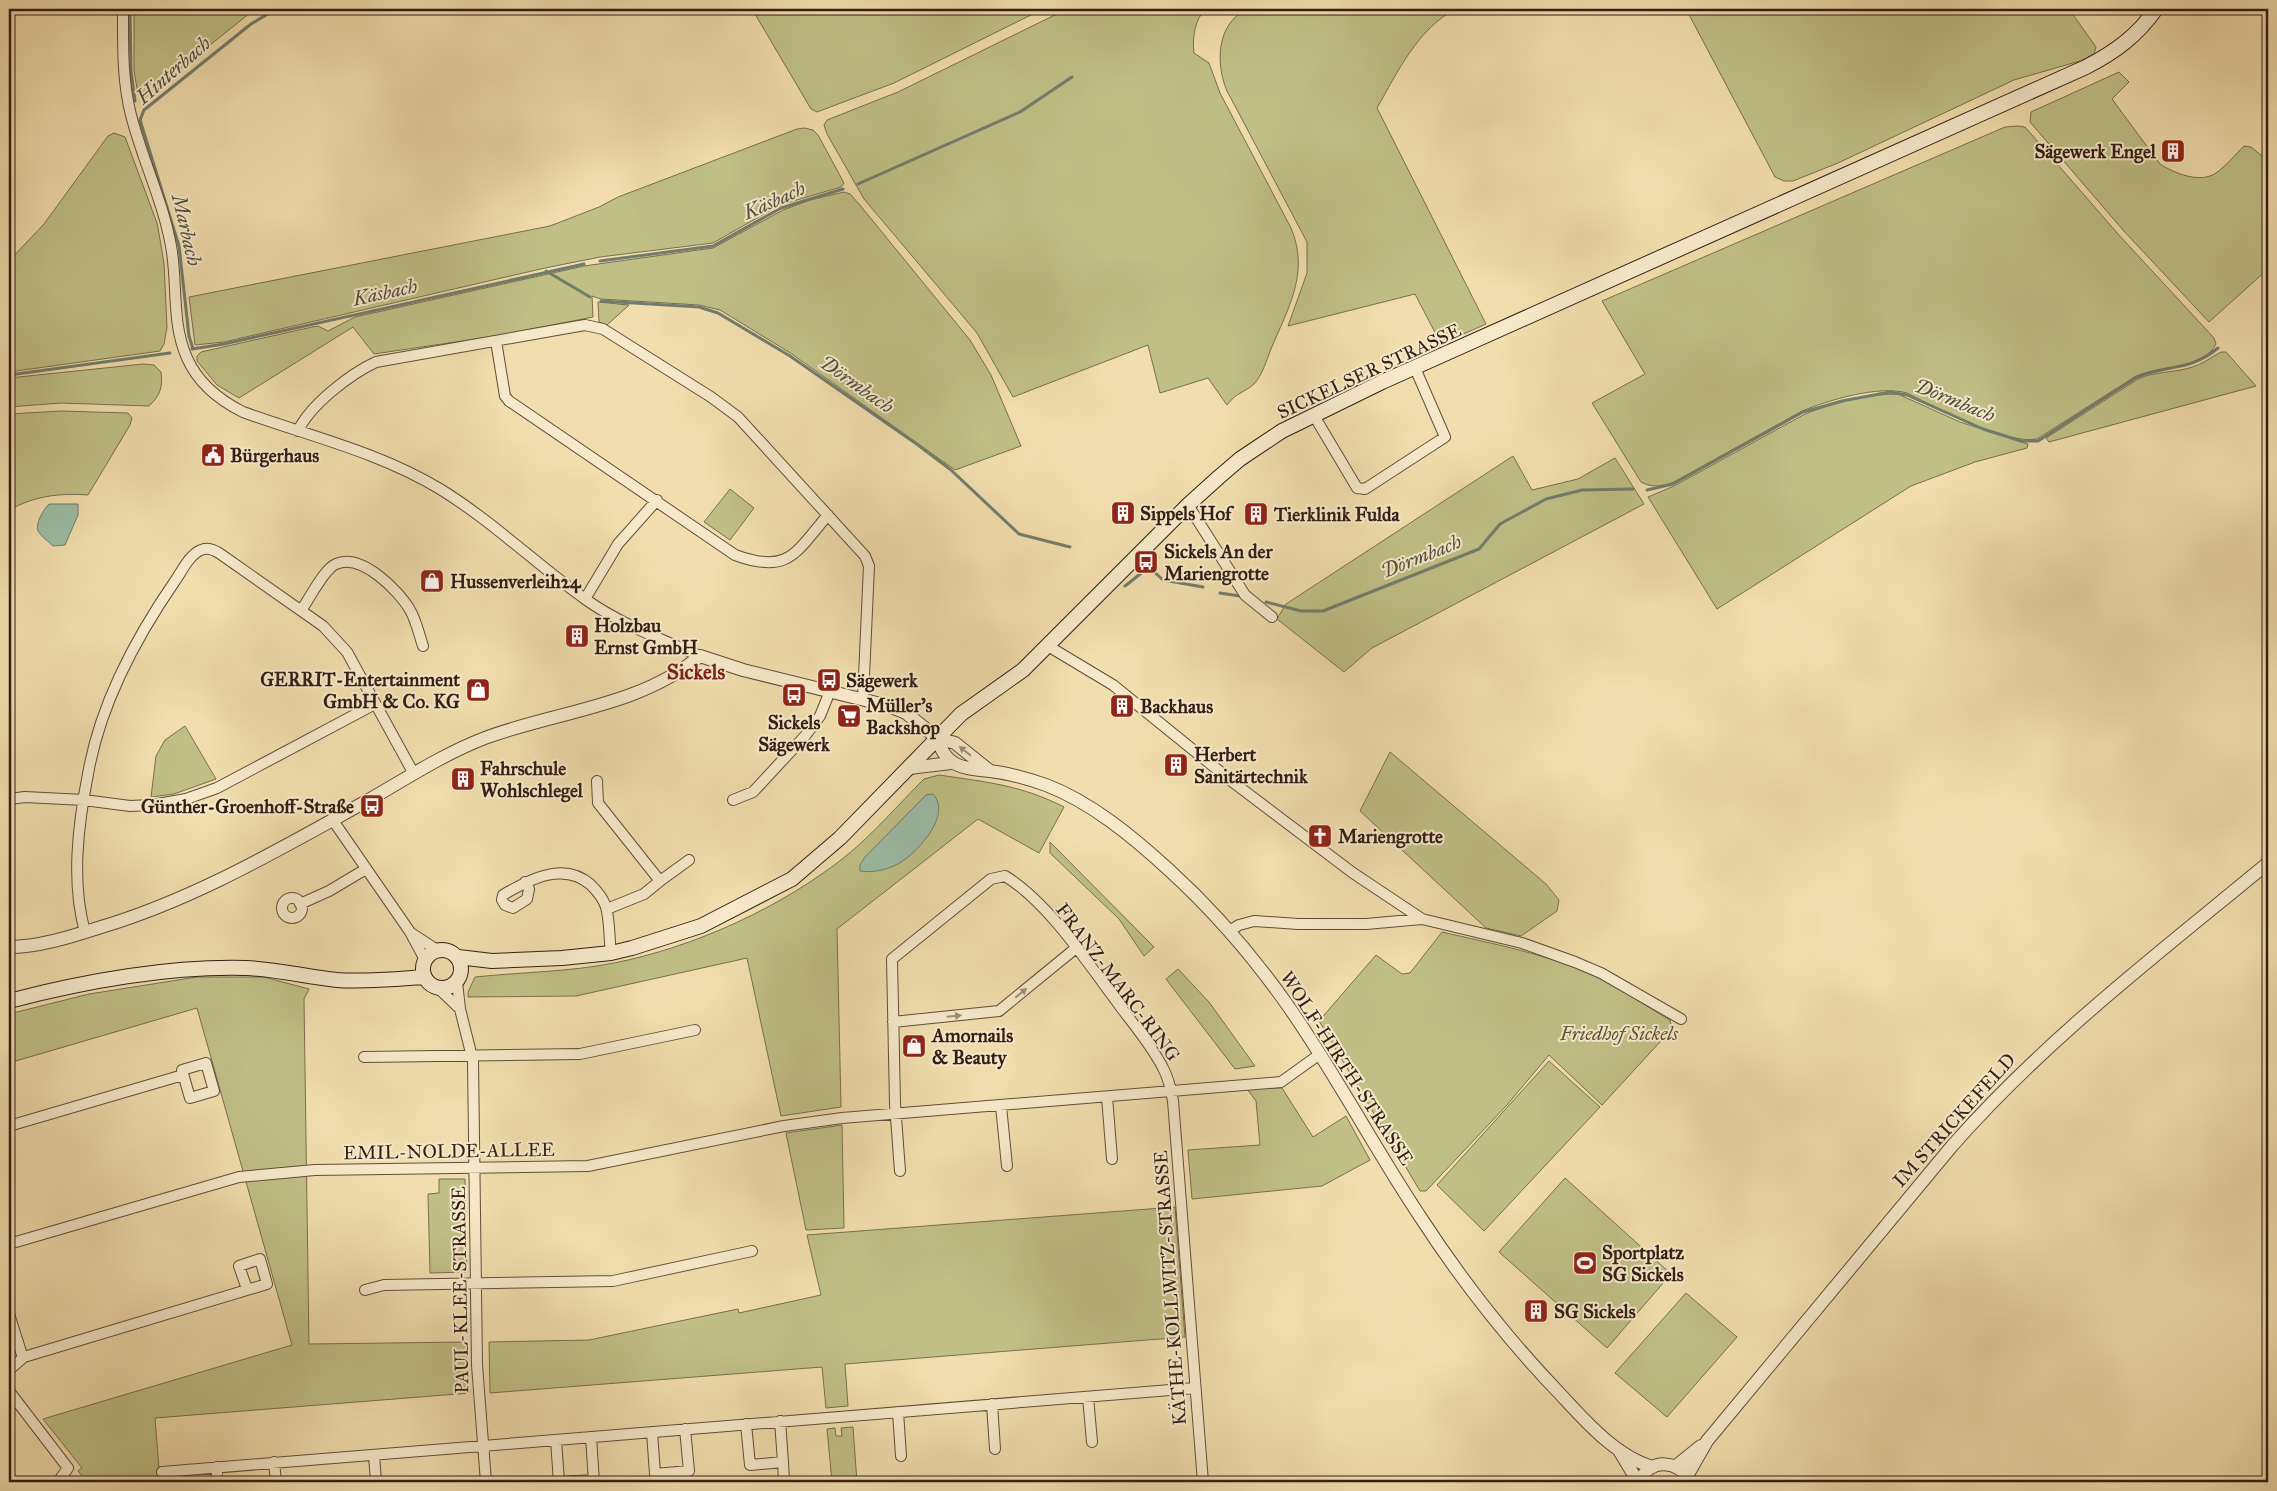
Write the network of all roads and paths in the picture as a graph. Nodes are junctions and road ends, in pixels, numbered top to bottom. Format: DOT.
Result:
graph roads {
  1 [pos="123,9"];
  2 [pos="2156,9"];
  3 [pos="496,341"];
  4 [pos="1415,368"];
  5 [pos="1313,414"];
  6 [pos="298,431"];
  7 [pos="657,500"];
  8 [pos="1188,505"];
  9 [pos="828,515"];
  10 [pos="585,599"];
  11 [pos="302,609"];
  12 [pos="1272,617"];
  13 [pos="423,646"];
  14 [pos="1048,646"];
  15 [pos="700,656"];
  16 [pos="830,691"];
  17 [pos="863,698"];
  18 [pos="375,704"];
  19 [pos="937,738"];
  20 [pos="951,763"];
  21 [pos="909,768"];
  22 [pos="990,771"];
  23 [pos="414,774"];
  24 [pos="597,781"];
  25 [pos="9,799"];
  26 [pos="84,800"];
  27 [pos="733,800"];
  28 [pos="332,820"];
  29 [pos="689,860"];
  30 [pos="2268,863"];
  31 [pos="366,869"];
  32 [pos="660,881"];
  33 [pos="526,882"];
  34 [pos="300,904"];
  35 [pos="607,909"];
  36 [pos="1422,919"];
  37 [pos="85,932"];
  38 [pos="410,932"];
  39 [pos="1229,932"];
  40 [pos="9,947"];
  41 [pos="1076,948"];
  42 [pos="437,950"];
  43 [pos="611,953"];
  44 [pos="458,957"];
  45 [pos="492,961"];
  46 [pos="424,967"];
  47 [pos="458,980"];
  48 [pos="438,988"];
  49 [pos="9,1001"];
  50 [pos="460,1009"];
  51 [pos="1681,1019"];
  52 [pos="893,1022"];
  53 [pos="695,1030"];
  54 [pos="1320,1054"];
  55 [pos="472,1055"];
  56 [pos="364,1057"];
  57 [pos="183,1075"];
  58 [pos="1172,1092"];
  59 [pos="1107,1097"];
  60 [pos="1001,1106"];
  61 [pos="895,1114"];
  62 [pos="9,1126"];
  63 [pos="1112,1160"];
  64 [pos="1007,1166"];
  65 [pos="475,1168"];
  66 [pos="900,1170"];
  67 [pos="9,1244"];
  68 [pos="752,1251"];
  69 [pos="477,1283"];
  70 [pos="247,1290"];
  71 [pos="365,1290"];
  72 [pos="9,1314"];
  73 [pos="23,1358"];
  74 [pos="9,1370"];
  75 [pos="1195,1388"];
  76 [pos="9,1391"];
  77 [pos="1088,1397"];
  78 [pos="992,1404"];
  79 [pos="898,1412"];
  80 [pos="780,1421"];
  81 [pos="746,1424"];
  82 [pos="685,1429"];
  83 [pos="652,1432"];
  84 [pos="591,1437"];
  85 [pos="556,1440"];
  86 [pos="1707,1441"];
  87 [pos="1092,1442"];
  88 [pos="483,1446"];
  89 [pos="995,1449"];
  90 [pos="1619,1450"];
  91 [pos="374,1455"];
  92 [pos="901,1456"];
  93 [pos="274,1462"];
  94 [pos="783,1462"];
  95 [pos="1652,1466"];
  96 [pos="1676,1466"];
  97 [pos="216,1467"];
  98 [pos="689,1471"];
  99 [pos="162,1472"];
  100 [pos="1689,1479"];
  101 [pos="594,1481"];
  102 [pos="58,1482"];
  103 [pos="218,1482"];
  104 [pos="276,1482"];
  105 [pos="376,1482"];
  106 [pos="486,1482"];
  107 [pos="560,1482"];
  108 [pos="690,1482"];
  109 [pos="784,1482"];
  110 [pos="1203,1482"];
  111 [pos="1639,1482"];
  1 -- 6 [label="street"];
  2 -- 4 [label="main road, SICKELSER STRASSE"];
  3 -- 6 [label="street"];
  3 -- 7 [label="street"];
  3 -- 9 [label="street"];
  4 -- 5 [label="main road, SICKELSER STRASSE"];
  4 -- 5 [label="street"];
  5 -- 8 [label="main road, SICKELSER STRASSE"];
  6 -- 10 [label="street"];
  7 -- 9 [label="street"];
  7 -- 10 [label="street"];
  8 -- 12 [label="street"];
  8 -- 14 [label="main road, SICKELSER STRASSE"];
  9 -- 17 [label="street"];
  10 -- 15 [label="street"];
  11 -- 13 [label="street"];
  11 -- 18 [label="street"];
  11 -- 26 [label="street"];
  14 -- 19 [label="main road, SICKELSER STRASSE"];
  14 -- 36 [label="street"];
  15 -- 16 [label="street"];
  15 -- 23 [label="street"];
  16 -- 17 [label="street"];
  16 -- 27 [label="street"];
  17 -- 19 [label="street"];
  18 -- 23 [label="street"];
  18 -- 26 [label="street"];
  19 -- 20 [label="street"];
  19 -- 21 [label="main road, SICKELSER STRASSE"];
  22 -- 19 [label="street, WOLF-HIRTH-STRASSE, one-way"];
  20 -- 21 [label="street"];
  20 -- 22 [label="street, WOLF-HIRTH-STRASSE"];
  21 -- 43 [label="main road, SICKELSER STRASSE"];
  22 -- 39 [label="street, WOLF-HIRTH-STRASSE"];
  23 -- 28 [label="street"];
  24 -- 32 [label="street"];
  25 -- 26 [label="street"];
  26 -- 37 [label="street"];
  28 -- 31 [label="street"];
  28 -- 37 [label="street"];
  29 -- 32 [label="street"];
  30 -- 86 [label="street, IM STRICKEFELD"];
  31 -- 34 [label="street"];
  31 -- 38 [label="street"];
  32 -- 35 [label="street"];
  33 -- 35 [label="street"];
  35 -- 43 [label="street"];
  36 -- 39 [label="street"];
  36 -- 51 [label="street"];
  37 -- 40 [label="street"];
  38 -- 42 [label="street"];
  38 -- 46 [label="street"];
  39 -- 54 [label="street, WOLF-HIRTH-STRASSE"];
  52 -- 41 [label="street, one-way"];
  41 -- 52 [label="street, FRANZ-MARC-RING"];
  41 -- 58 [label="street, FRANZ-MARC-RING"];
  42 -- 44 [label="main road"];
  42 -- 46 [label="main road"];
  43 -- 45 [label="main road, SICKELSER STRASSE"];
  44 -- 45 [label="main road, SICKELSER STRASSE"];
  44 -- 47 [label="main road"];
  45 -- 47 [label="main road, SICKELSER STRASSE"];
  46 -- 48 [label="main road"];
  46 -- 49 [label="main road"];
  47 -- 48 [label="main road"];
  47 -- 50 [label="street, PAUL-KLEE-STRASSE"];
  48 -- 50 [label="street"];
  50 -- 55 [label="street, PAUL-KLEE-STRASSE"];
  52 -- 61 [label="street, FRANZ-MARC-RING"];
  53 -- 55 [label="street"];
  54 -- 58 [label="street, EMIL-NOLDE-ALLEE"];
  54 -- 90 [label="street, WOLF-HIRTH-STRASSE"];
  55 -- 56 [label="street"];
  55 -- 65 [label="street, PAUL-KLEE-STRASSE"];
  57 -- 62 [label="street"];
  58 -- 59 [label="street, EMIL-NOLDE-ALLEE"];
  58 -- 75 [label="street, KÄTHE-KOLLWITZ-STRASSE"];
  59 -- 60 [label="street, EMIL-NOLDE-ALLEE"];
  59 -- 63 [label="street"];
  60 -- 61 [label="street, EMIL-NOLDE-ALLEE"];
  60 -- 64 [label="street"];
  61 -- 65 [label="street, EMIL-NOLDE-ALLEE"];
  61 -- 66 [label="street"];
  65 -- 67 [label="street, EMIL-NOLDE-ALLEE"];
  65 -- 69 [label="street, PAUL-KLEE-STRASSE"];
  68 -- 69 [label="street"];
  69 -- 71 [label="street"];
  69 -- 88 [label="street, PAUL-KLEE-STRASSE"];
  70 -- 73 [label="street"];
  72 -- 73 [label="street"];
  73 -- 74 [label="street"];
  75 -- 77 [label="street"];
  75 -- 110 [label="street, KÄTHE-KOLLWITZ-STRASSE"];
  76 -- 102 [label="street"];
  77 -- 78 [label="street"];
  77 -- 87 [label="street"];
  78 -- 79 [label="street"];
  78 -- 89 [label="street"];
  79 -- 80 [label="street"];
  79 -- 92 [label="street"];
  80 -- 81 [label="street"];
  80 -- 94 [label="street"];
  81 -- 82 [label="street"];
  81 -- 94 [label="street"];
  82 -- 83 [label="street"];
  82 -- 98 [label="street"];
  83 -- 84 [label="street"];
  83 -- 98 [label="street"];
  84 -- 85 [label="street"];
  84 -- 101 [label="street"];
  85 -- 88 [label="street"];
  85 -- 107 [label="street"];
  86 -- 96 [label="street, IM STRICKEFELD"];
  86 -- 100 [label="street, IM STRICKEFELD"];
  88 -- 91 [label="street"];
  88 -- 106 [label="street, PAUL-KLEE-STRASSE"];
  90 -- 95 [label="street, WOLF-HIRTH-STRASSE"];
  90 -- 111 [label="street, WOLF-HIRTH-STRASSE"];
  91 -- 93 [label="street"];
  91 -- 105 [label="street"];
  93 -- 97 [label="street"];
  93 -- 104 [label="street"];
  94 -- 109 [label="street"];
  95 -- 96 [label="street"];
  95 -- 111 [label="street"];
  96 -- 100 [label="street"];
  97 -- 99 [label="street"];
  97 -- 103 [label="street"];
  98 -- 108 [label="street"];
  101 -- 107 [label="street"];
}
